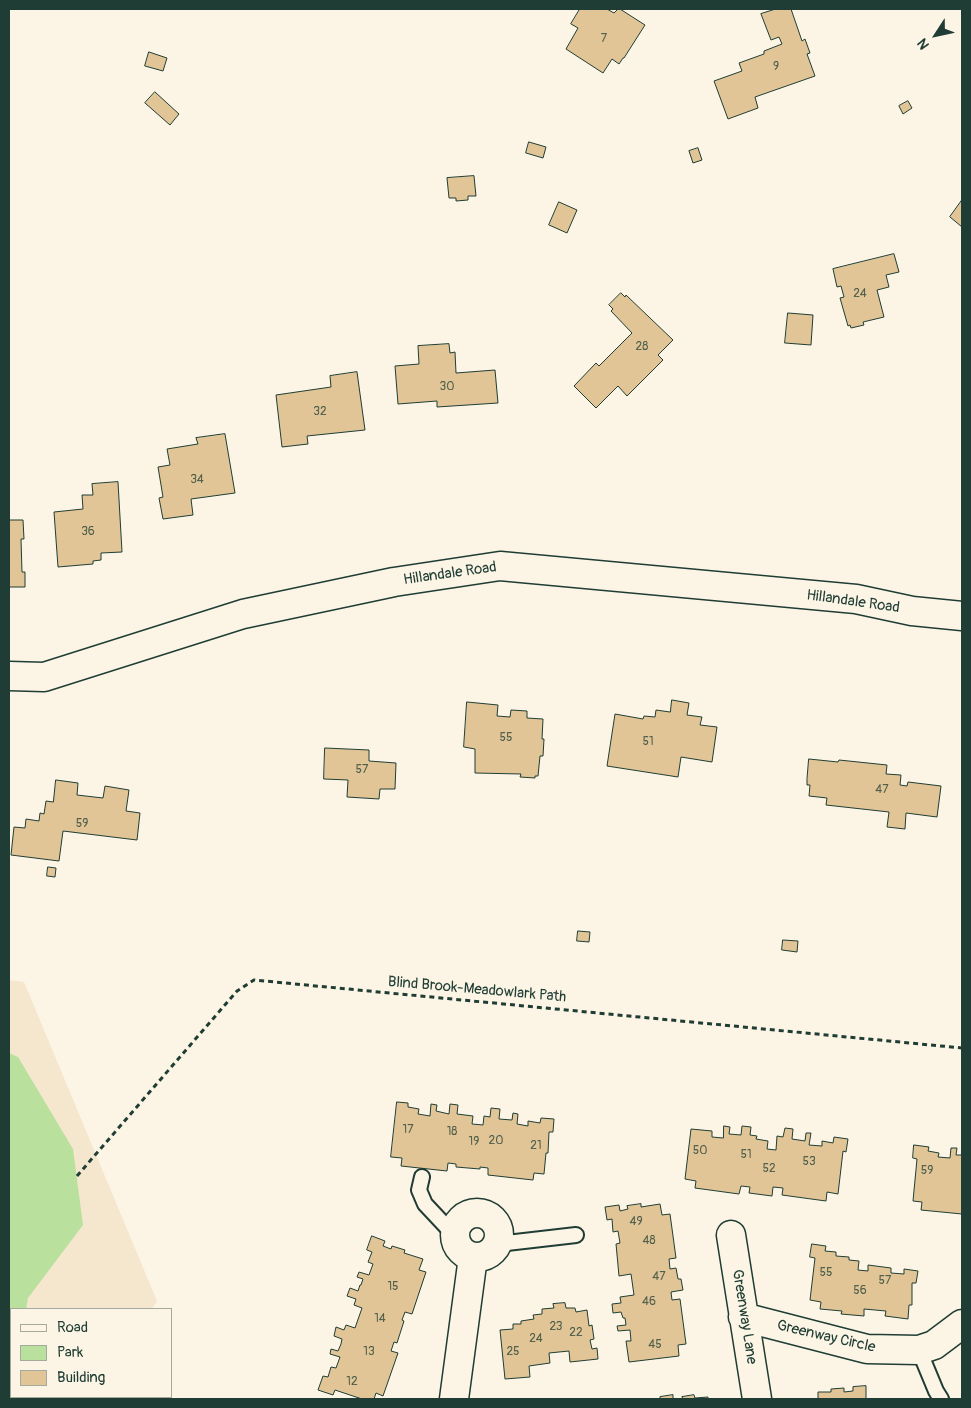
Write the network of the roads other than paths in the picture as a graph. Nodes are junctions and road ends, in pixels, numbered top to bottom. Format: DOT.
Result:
graph roads {
  1 [pos="962,616"];
  2 [pos="9,676"];
  3 [pos="422,1177"];
  4 [pos="576,1235"];
  5 [pos="731,1235"];
  6 [pos="455,1236"];
  7 [pos="498,1244"];
  8 [pos="473,1257"];
  9 [pos="743,1317"];
  10 [pos="962,1324"];
  11 [pos="919,1350"];
  12 [pos="454,1399"];
  13 [pos="757,1399"];
  14 [pos="941,1399"];
  1 -- 2 [label="street, Hillandale Road"];
  3 -- 6 [label="lane"];
  4 -- 7 [label="lane"];
  5 -- 9 [label="street, Greenway Lane"];
  6 -- 7 [label="street"];
  6 -- 8 [label="street"];
  7 -- 8 [label="street"];
  8 -- 12 [label="street"];
  9 -- 11 [label="street, Greenway Circle"];
  9 -- 13 [label="street, Greenway Lane"];
  10 -- 11 [label="street, Greenway Circle"];
  11 -- 14 [label="lane"];
}
